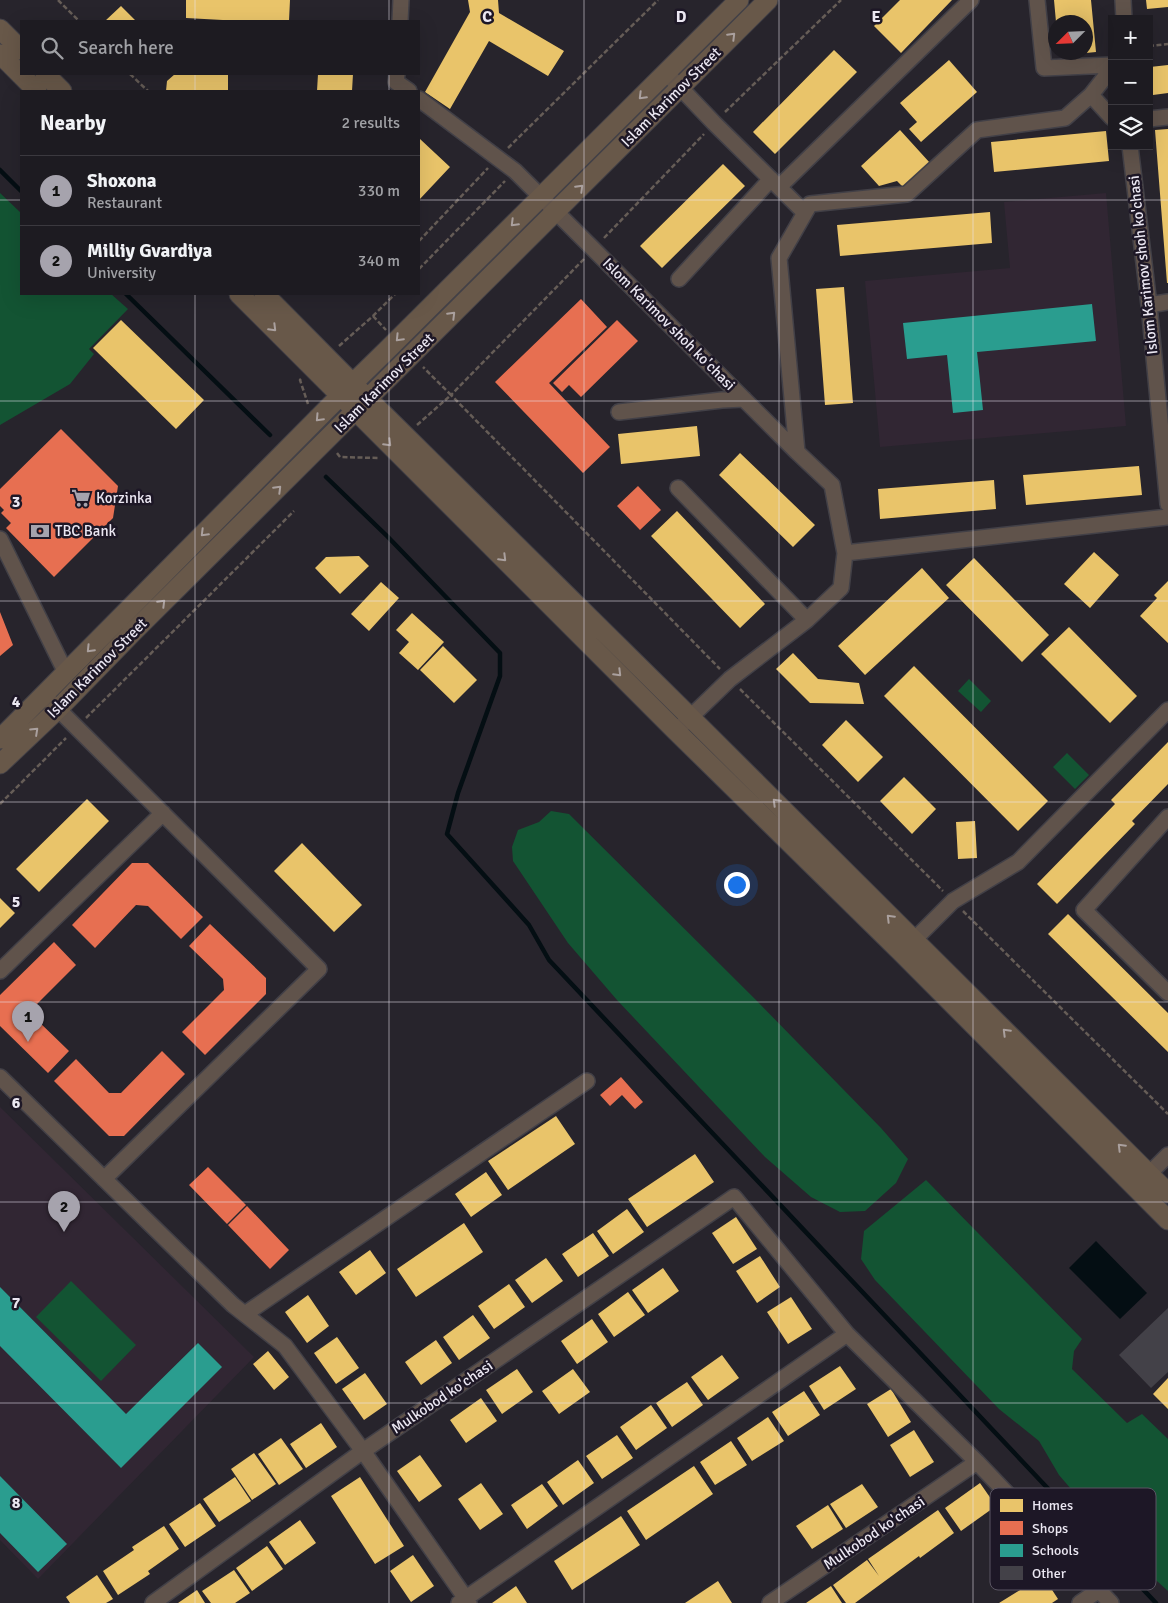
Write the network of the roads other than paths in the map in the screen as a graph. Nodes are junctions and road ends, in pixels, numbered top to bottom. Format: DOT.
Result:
graph roads {
  1 [pos="401,0"];
  2 [pos="739,0"];
  3 [pos="768,0"];
  4 [pos="971,0"];
  5 [pos="1037,0"];
  6 [pos="1123,0"];
  7 [pos="1124,15"];
  8 [pos="400,20"];
  9 [pos="0,29"];
  10 [pos="20,49"];
  11 [pos="0,54"];
  12 [pos="1108,67"];
  13 [pos="1108,72"];
  14 [pos="666,73"];
  15 [pos="20,74"];
  16 [pos="21,75"];
  17 [pos="46,75"];
  18 [pos="396,75"];
  19 [pos="680,88"];
  20 [pos="36,90"];
  21 [pos="61,90"];
  22 [pos="408,90"];
  23 [pos="1091,95"];
  24 [pos="420,99"];
  25 [pos="1108,114"];
  26 [pos="1168,117"];
  27 [pos="1153,119"];
  28 [pos="1130,150"];
  29 [pos="775,183"];
  30 [pos="540,196"];
  31 [pos="556,211"];
  32 [pos="804,212"];
  33 [pos="679,278"];
  34 [pos="240,295"];
  35 [pos="265,295"];
  36 [pos="1168,302"];
  37 [pos="1149,305"];
  38 [pos="346,389"];
  39 [pos="744,399"];
  40 [pos="362,405"];
  41 [pos="619,412"];
  42 [pos="797,452"];
  43 [pos="678,488"];
  44 [pos="1168,504"];
  45 [pos="1168,517"];
  46 [pos="0,539"];
  47 [pos="845,553"];
  48 [pos="807,620"];
  49 [pos="66,674"];
  50 [pos="44,696"];
  51 [pos="58,709"];
  52 [pos="1168,710"];
  53 [pos="690,717"];
  54 [pos="676,731"];
  55 [pos="0,739"];
  56 [pos="0,764"];
  57 [pos="163,813"];
  58 [pos="1168,817"];
  59 [pos="907,947"];
  60 [pos="0,971"];
  61 [pos="1168,993"];
  62 [pos="0,1077"];
  63 [pos="586,1081"];
  64 [pos="1168,1155"];
  65 [pos="1149,1174"];
  66 [pos="104,1179"];
  67 [pos="1135,1188"];
  68 [pos="1168,1193"];
  69 [pos="1168,1220"];
  70 [pos="245,1314"];
  71 [pos="847,1334"];
  72 [pos="363,1451"];
  73 [pos="977,1462"];
  74 [pos="1002,1488"];
  75 [pos="1099,1590"];
  76 [pos="464,1601"];
  77 [pos="152,1603"];
  78 [pos="770,1603"];
  79 [pos="1080,1603"];
  80 [pos="1111,1603"];
  1 -- 8 [label="street"];
  2 -- 14 [label="main road, Islam Karimov Street"];
  19 -- 3 [label="main road, Islam Karimov Street, one-way"];
  4 -- 29 [label="street"];
  5 -- 12 [label="street"];
  6 -- 7 [label="street"];
  9 -- 10 [label="main road"];
  11 -- 15 [label="main road"];
  13 -- 23 [label="street"];
  14 -- 19 [label="street"];
  14 -- 30 [label="main road, Islam Karimov Street, one-way"];
  16 -- 20 [label="main road"];
  17 -- 21 [label="main road"];
  18 -- 22 [label="street"];
  19 -- 29 [label="street"];
  31 -- 19 [label="main road, Islam Karimov Street, one-way"];
  23 -- 25 [label="street"];
  23 -- 32 [label="street"];
  24 -- 30 [label="street, Islom Karimov shoh ko'chasi"];
  26 -- 27 [label="street"];
  28 -- 37 [label="street, Islom Karimov shoh ko'chasi"];
  29 -- 32 [label="street"];
  29 -- 33 [label="street"];
  30 -- 31 [label="street, Islom Karimov shoh ko'chasi"];
  30 -- 38 [label="main road, Islam Karimov Street, one-way"];
  31 -- 39 [label="street, Islom Karimov shoh ko'chasi"];
  40 -- 31 [label="main road, Islam Karimov Street, one-way"];
  32 -- 42 [label="street"];
  34 -- 38 [label="main road, one-way"];
  35 -- 38 [label="main road"];
  36 -- 37 [label="street"];
  37 -- 44 [label="street, Islom Karimov shoh ko'chasi"];
  38 -- 40 [label="main road"];
  38 -- 49 [label="main road, Islam Karimov Street, one-way"];
  39 -- 41 [label="street"];
  39 -- 42 [label="street, Islom Karimov shoh ko'chasi"];
  51 -- 40 [label="main road, Islam Karimov Street, one-way"];
  40 -- 53 [label="main road"];
  40 -- 54 [label="main road, one-way"];
  42 -- 47 [label="street, Islom Karimov shoh ko'chasi"];
  43 -- 48 [label="street"];
  45 -- 47 [label="street"];
  46 -- 49 [label="street"];
  47 -- 48 [label="street, Islom Karimov shoh ko'chasi"];
  48 -- 53 [label="street, Islom Karimov shoh ko'chasi"];
  49 -- 50 [label="main road, Islam Karimov Street"];
  50 -- 51 [label="street"];
  50 -- 55 [label="main road, Islam Karimov Street"];
  56 -- 51 [label="main road, Islam Karimov Street, one-way"];
  51 -- 57 [label="street"];
  52 -- 59 [label="street"];
  53 -- 54 [label="street, Islom Karimov shoh ko'chasi"];
  59 -- 53 [label="main road, one-way"];
  54 -- 59 [label="main road"];
  57 -- 60 [label="street"];
  57 -- 66 [label="street"];
  58 -- 61 [label="street"];
  65 -- 59 [label="main road, one-way"];
  59 -- 67 [label="main road"];
  62 -- 66 [label="street"];
  63 -- 70 [label="street"];
  64 -- 65 [label="street"];
  65 -- 67 [label="street"];
  65 -- 68 [label="main road"];
  66 -- 70 [label="street"];
  67 -- 69 [label="main road"];
  70 -- 72 [label="street"];
  71 -- 72 [label="street, Mulkobod ko'chasi"];
  71 -- 73 [label="street"];
  71 -- 76 [label="street"];
  72 -- 76 [label="street"];
  72 -- 77 [label="street, Mulkobod ko'chasi"];
  73 -- 74 [label="street"];
  73 -- 78 [label="street, Mulkobod ko'chasi"];
  75 -- 79 [label="street"];
  75 -- 80 [label="street"];
}
